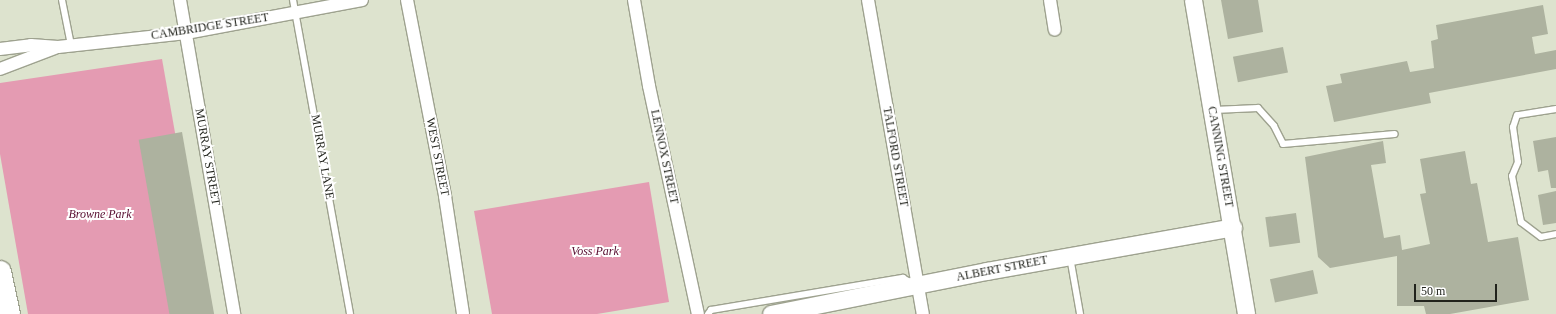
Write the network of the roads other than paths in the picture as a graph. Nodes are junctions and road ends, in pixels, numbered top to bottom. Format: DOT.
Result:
graph roads {
  1 [pos="62,0"];
  2 [pos="180,0"];
  3 [pos="293,0"];
  4 [pos="362,0"];
  5 [pos="407,0"];
  6 [pos="634,0"];
  7 [pos="868,0"];
  8 [pos="1050,0"];
  9 [pos="1193,0"];
  10 [pos="295,13"];
  11 [pos="1055,30"];
  12 [pos="186,33"];
  13 [pos="71,45"];
  14 [pos="58,47"];
  15 [pos="0,49"];
  16 [pos="0,69"];
  17 [pos="1556,109"];
  18 [pos="1212,110"];
  19 [pos="1396,134"];
  20 [pos="1233,227"];
  21 [pos="1556,234"];
  22 [pos="1070,255"];
  23 [pos="0,272"];
  24 [pos="918,287"];
  25 [pos="8,314"];
  26 [pos="234,314"];
  27 [pos="350,314"];
  28 [pos="463,314"];
  29 [pos="698,314"];
  30 [pos="708,314"];
  31 [pos="771,314"];
  32 [pos="922,314"];
  33 [pos="1080,314"];
  34 [pos="1246,314"];
  1 -- 13 [label="lane"];
  2 -- 12 [label="street, MURRAY STREET"];
  3 -- 10 [label="lane, MURRAY LANE"];
  4 -- 10 [label="street, CAMBRIDGE STREET"];
  5 -- 28 [label="street, WEST STREET"];
  6 -- 29 [label="street, LENNOX STREET"];
  7 -- 24 [label="street, TALFORD STREET"];
  8 -- 11 [label="street"];
  9 -- 18 [label="street, CANNING STREET"];
  10 -- 12 [label="street, CAMBRIDGE STREET"];
  10 -- 27 [label="lane, MURRAY LANE"];
  12 -- 13 [label="street, CAMBRIDGE STREET"];
  12 -- 26 [label="street, MURRAY STREET"];
  13 -- 14 [label="street, CAMBRIDGE STREET"];
  14 -- 15 [label="street, CAMBRIDGE STREET"];
  14 -- 16 [label="street, CAMBRIDGE STREET"];
  17 -- 21 [label="lane"];
  18 -- 19 [label="lane"];
  18 -- 20 [label="street, CANNING STREET"];
  20 -- 22 [label="street, ALBERT STREET"];
  20 -- 34 [label="street, CANNING STREET"];
  22 -- 24 [label="street, ALBERT STREET"];
  22 -- 33 [label="lane"];
  23 -- 25 [label="highway"];
  24 -- 30 [label="lane"];
  24 -- 31 [label="street, ALBERT STREET"];
  24 -- 32 [label="street, TALFORD STREET"];
}
